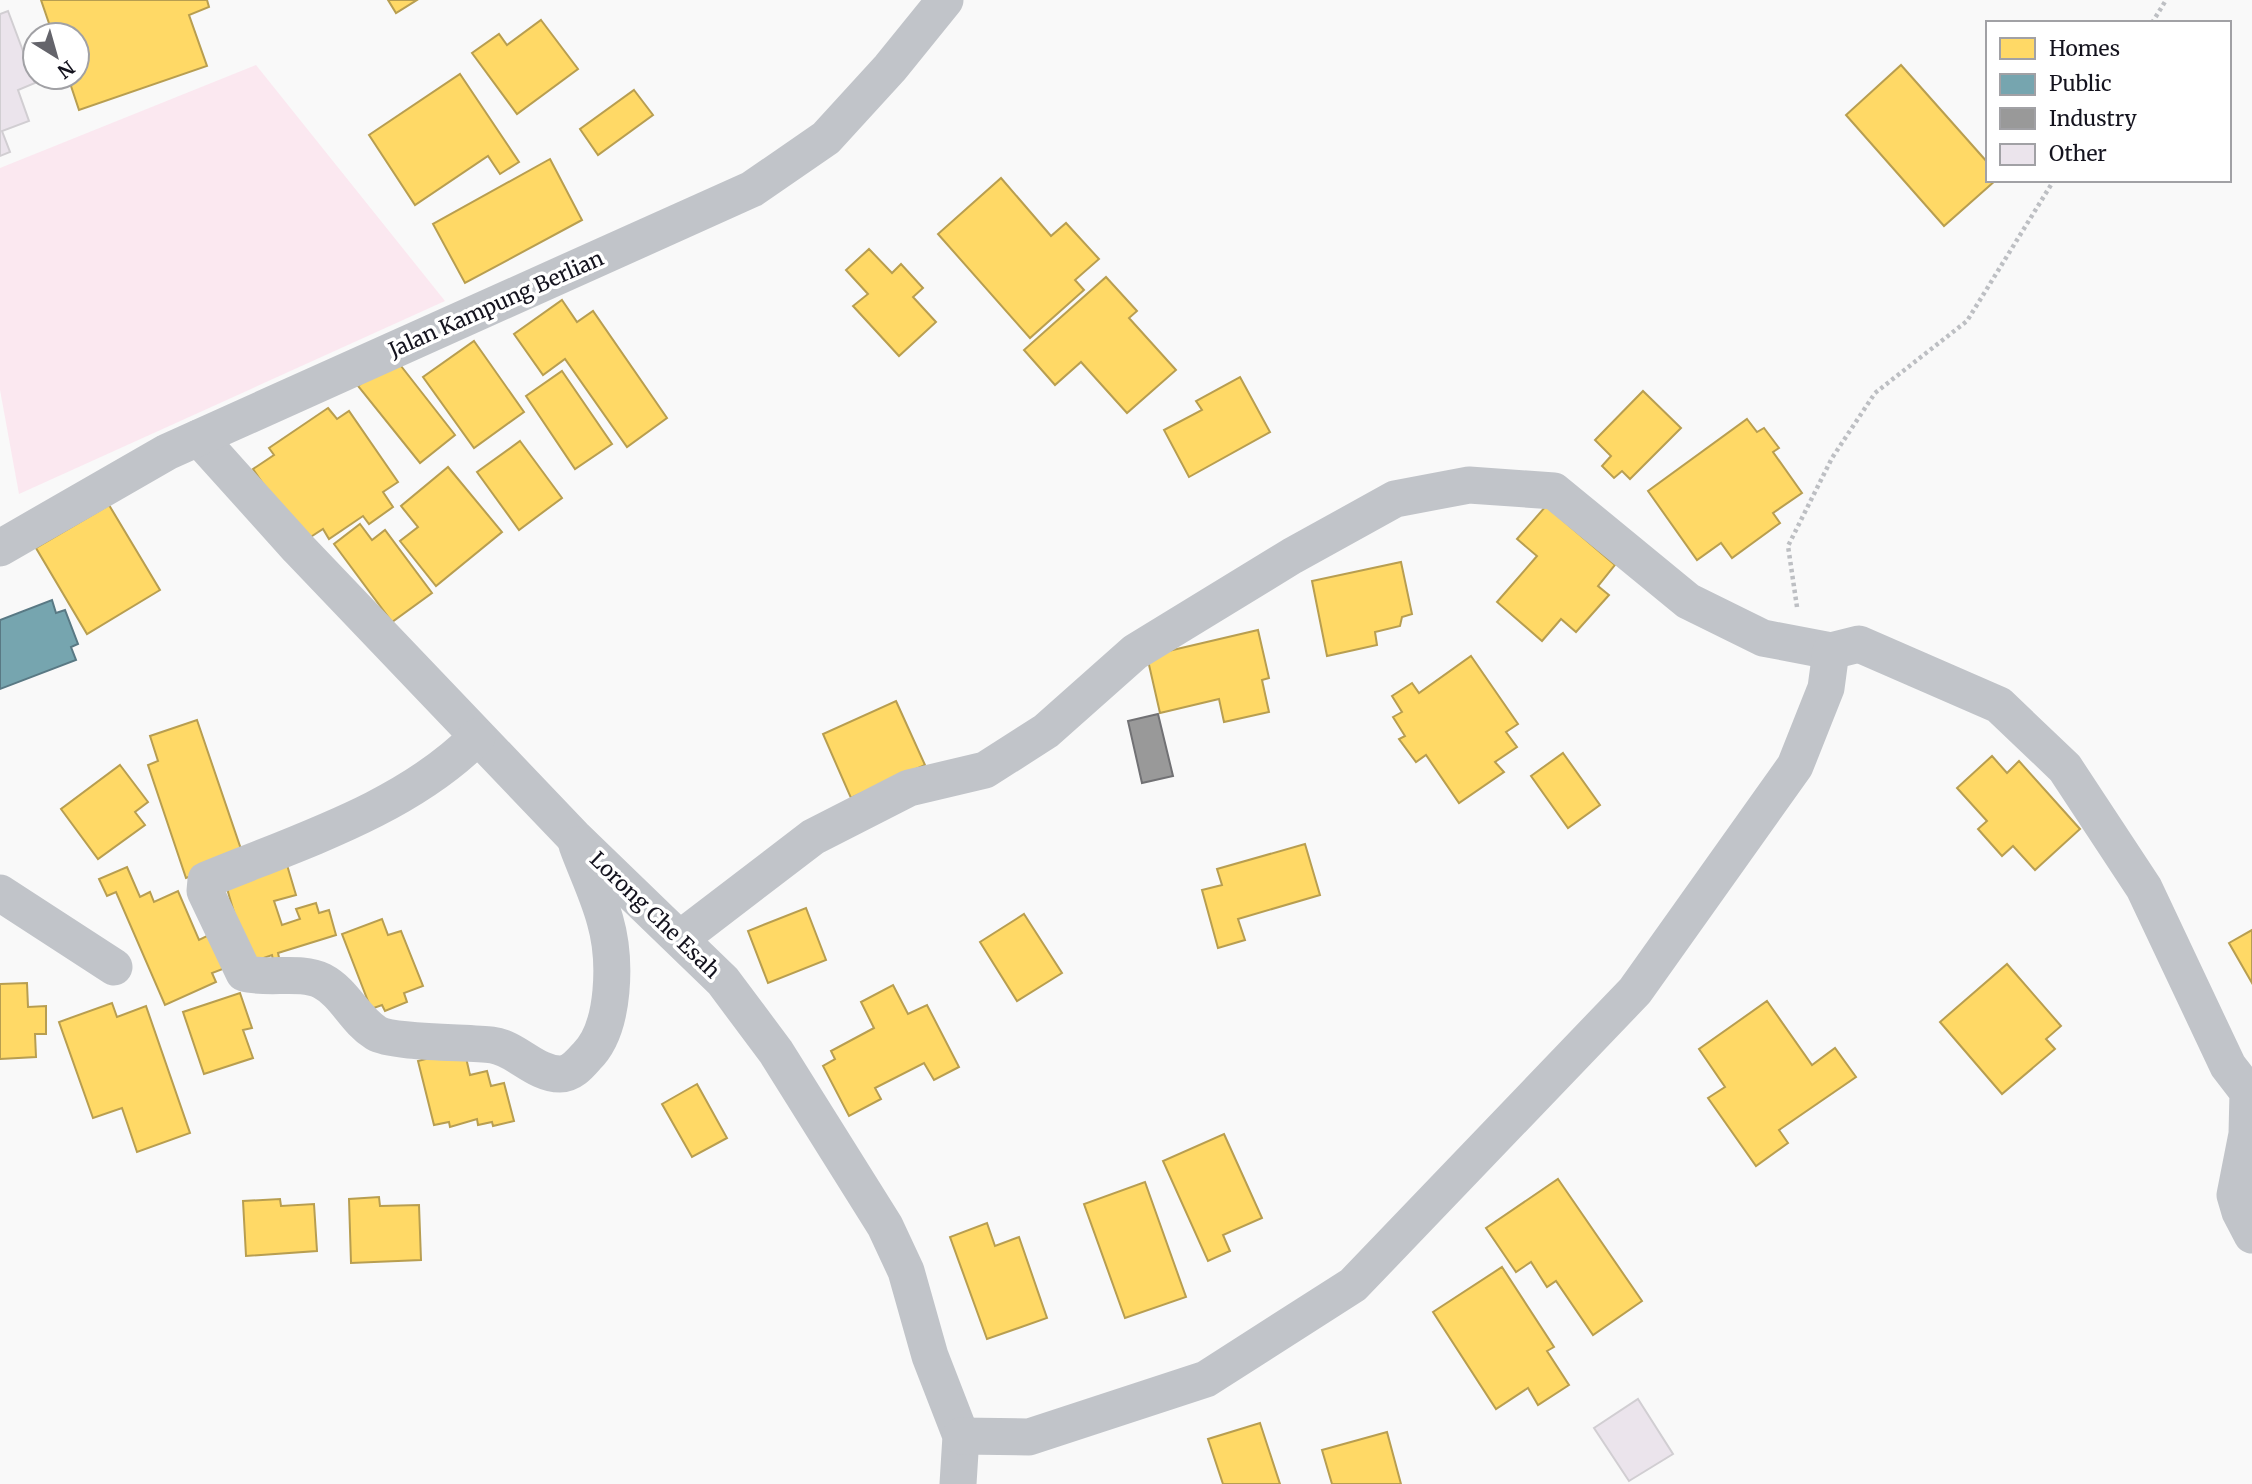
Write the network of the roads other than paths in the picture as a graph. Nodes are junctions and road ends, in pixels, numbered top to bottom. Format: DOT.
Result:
graph roads {
  1 [pos="945,0"];
  2 [pos="199,438"];
  3 [pos="0,548"];
  4 [pos="1831,651"];
  5 [pos="477,737"];
  6 [pos="574,837"];
  7 [pos="0,893"];
  8 [pos="681,938"];
  9 [pos="114,967"];
  10 [pos="2250,1092"];
  11 [pos="2252,1235"];
  12 [pos="961,1436"];
  13 [pos="958,1484"];
  1 -- 2 [label="street, Jalan Kampung Berlian"];
  2 -- 3 [label="street, Jalan Kampung Berlian"];
  2 -- 5 [label="street, Lorong Che Esah"];
  4 -- 8 [label="street"];
  4 -- 10 [label="street"];
  4 -- 12 [label="street"];
  5 -- 6 [label="street, Lorong Che Esah"];
  5 -- 6 [label="street"];
  6 -- 8 [label="street, Lorong Che Esah"];
  7 -- 9 [label="street"];
  8 -- 12 [label="street, Lorong Che Esah"];
  10 -- 11 [label="street"];
  12 -- 13 [label="street, Lorong Che Esah"];
}
